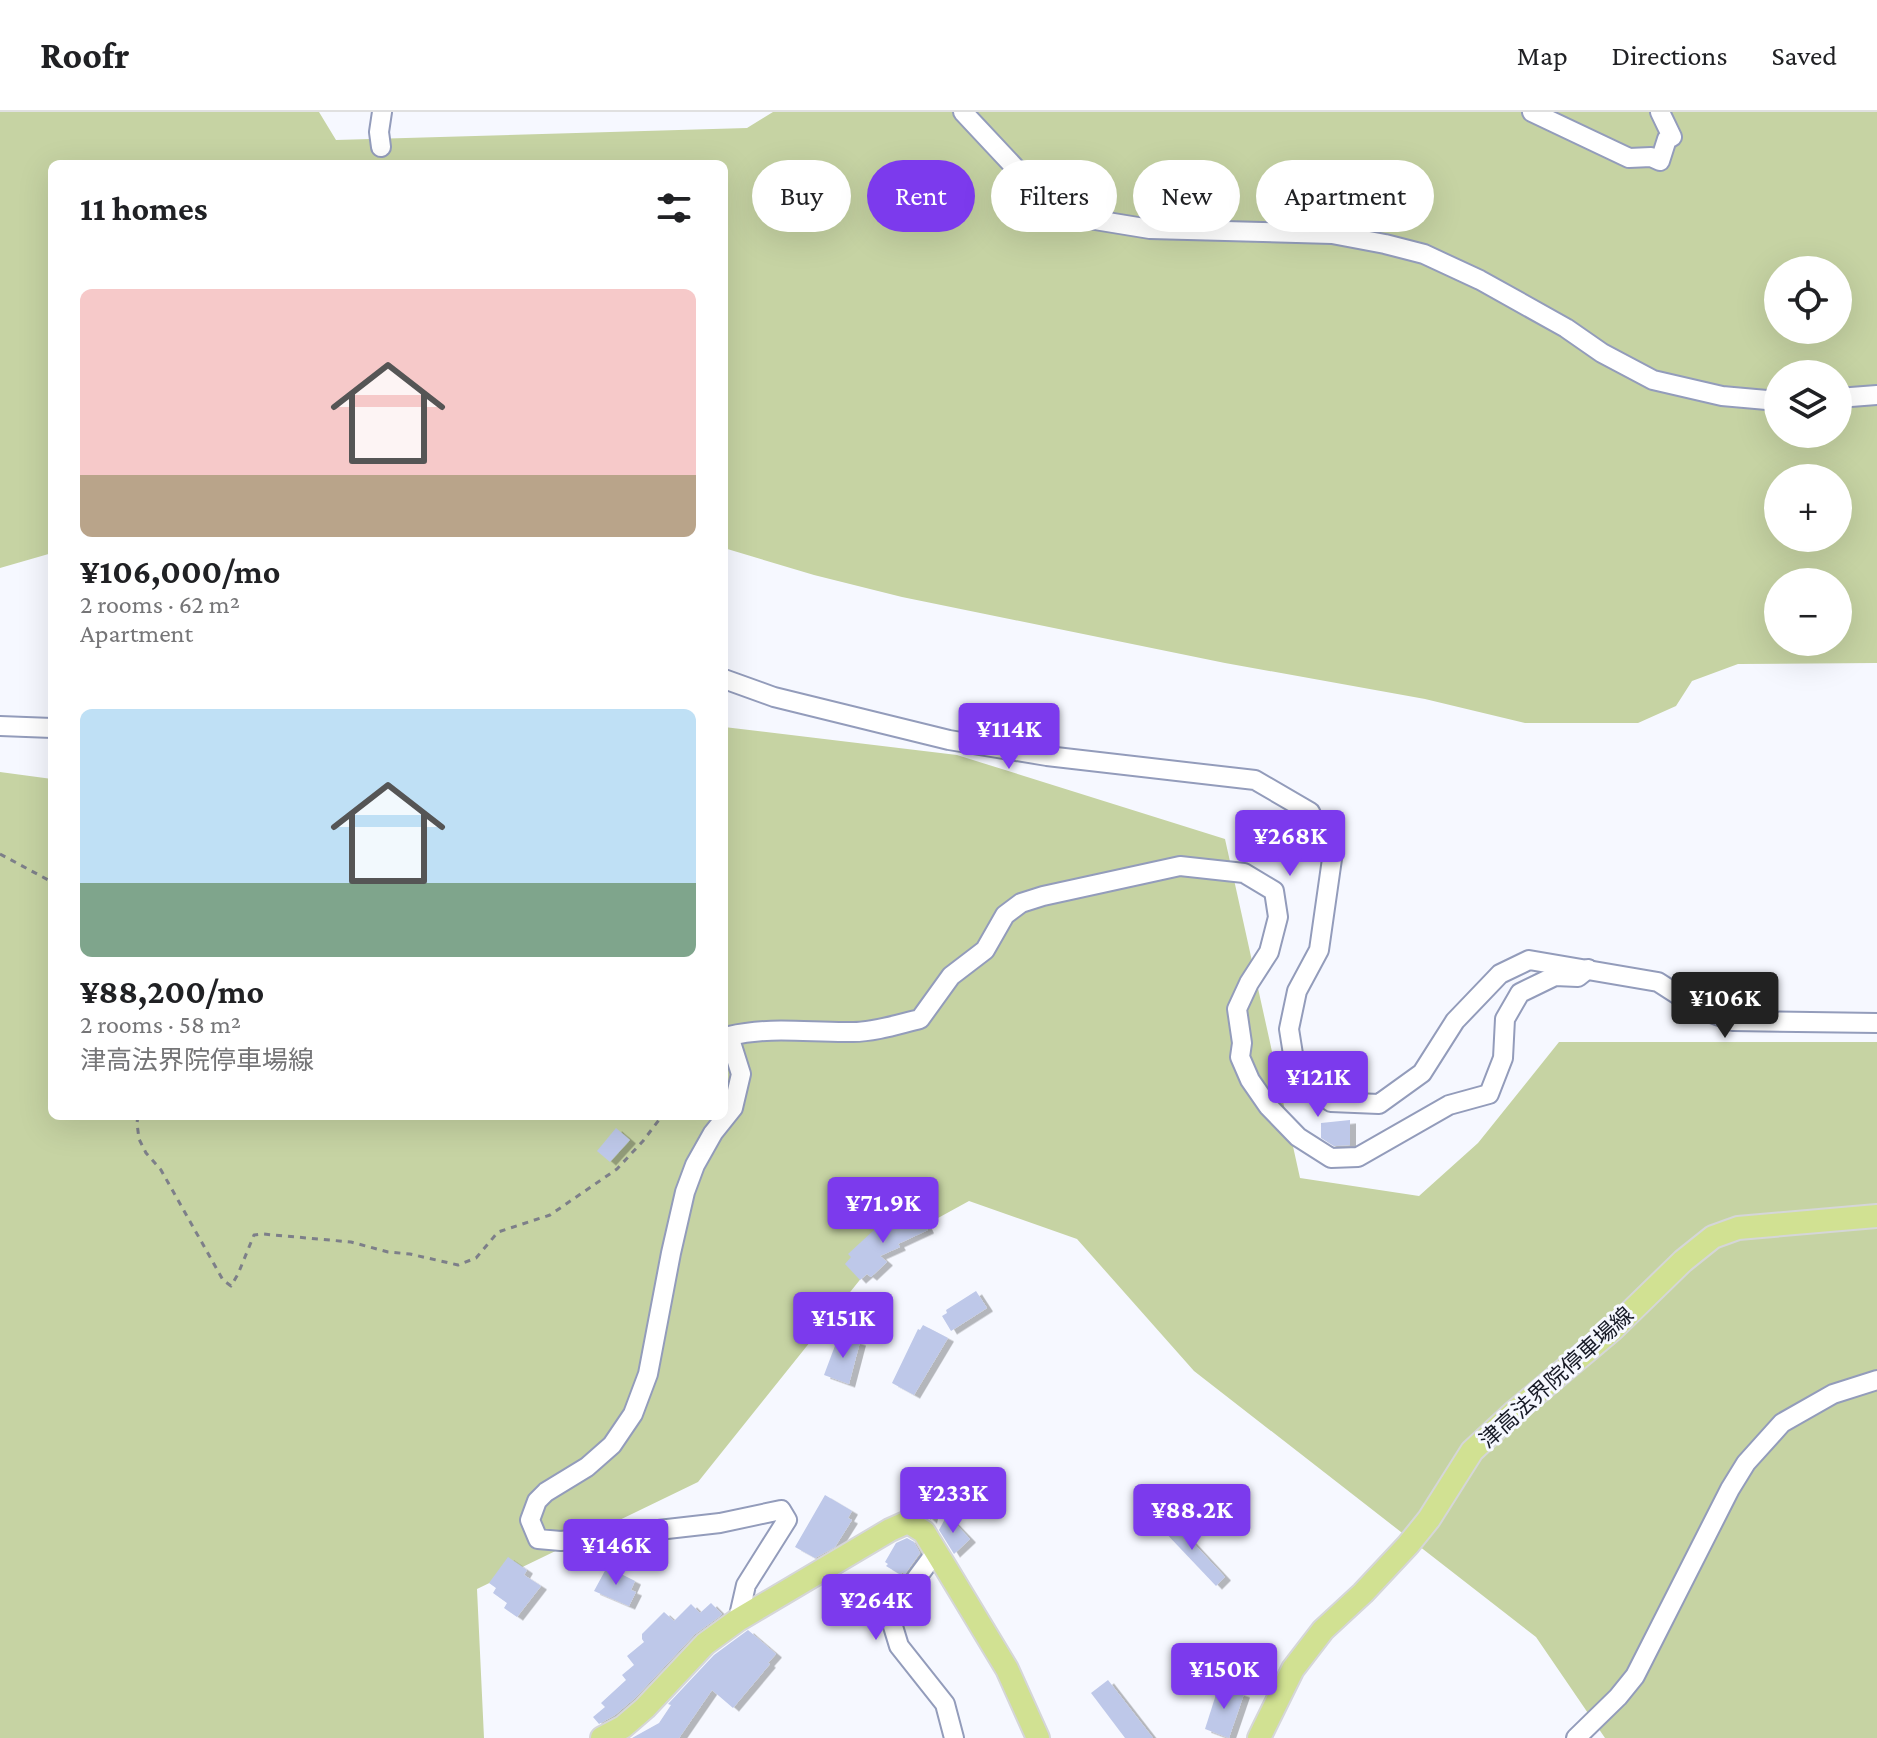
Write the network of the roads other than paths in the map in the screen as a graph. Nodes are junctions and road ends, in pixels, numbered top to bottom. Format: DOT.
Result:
graph roads {
  1 [pos="382,112"];
  2 [pos="963,112"];
  3 [pos="1532,112"];
  4 [pos="1660,112"];
  5 [pos="381,147"];
  6 [pos="1877,395"];
  7 [pos="1852,397"];
  8 [pos="1764,400"];
  9 [pos="728,680"];
  10 [pos="0,726"];
  11 [pos="48,728"];
  12 [pos="1588,969"];
  13 [pos="1877,1023"];
  14 [pos="728,1114"];
  15 [pos="723,1120"];
  16 [pos="1877,1216"];
  17 [pos="1877,1380"];
  18 [pos="936,1552"];
  19 [pos="738,1620"];
  20 [pos="602,1738"];
  21 [pos="954,1738"];
  22 [pos="1038,1738"];
  23 [pos="1259,1738"];
  24 [pos="1576,1738"];
  1 -- 5 [label="street"];
  2 -- 8 [label="street"];
  3 -- 4 [label="street"];
  6 -- 7 [label="street"];
  9 -- 12 [label="street"];
  10 -- 11 [label="street"];
  12 -- 13 [label="street"];
  12 -- 14 [label="street"];
  15 -- 19 [label="street"];
  16 -- 23 [label="main road, 津高法界院停車場線"];
  17 -- 24 [label="street"];
  18 -- 19 [label="main road"];
  18 -- 21 [label="street"];
  18 -- 22 [label="main road"];
  19 -- 20 [label="main road"];
}
